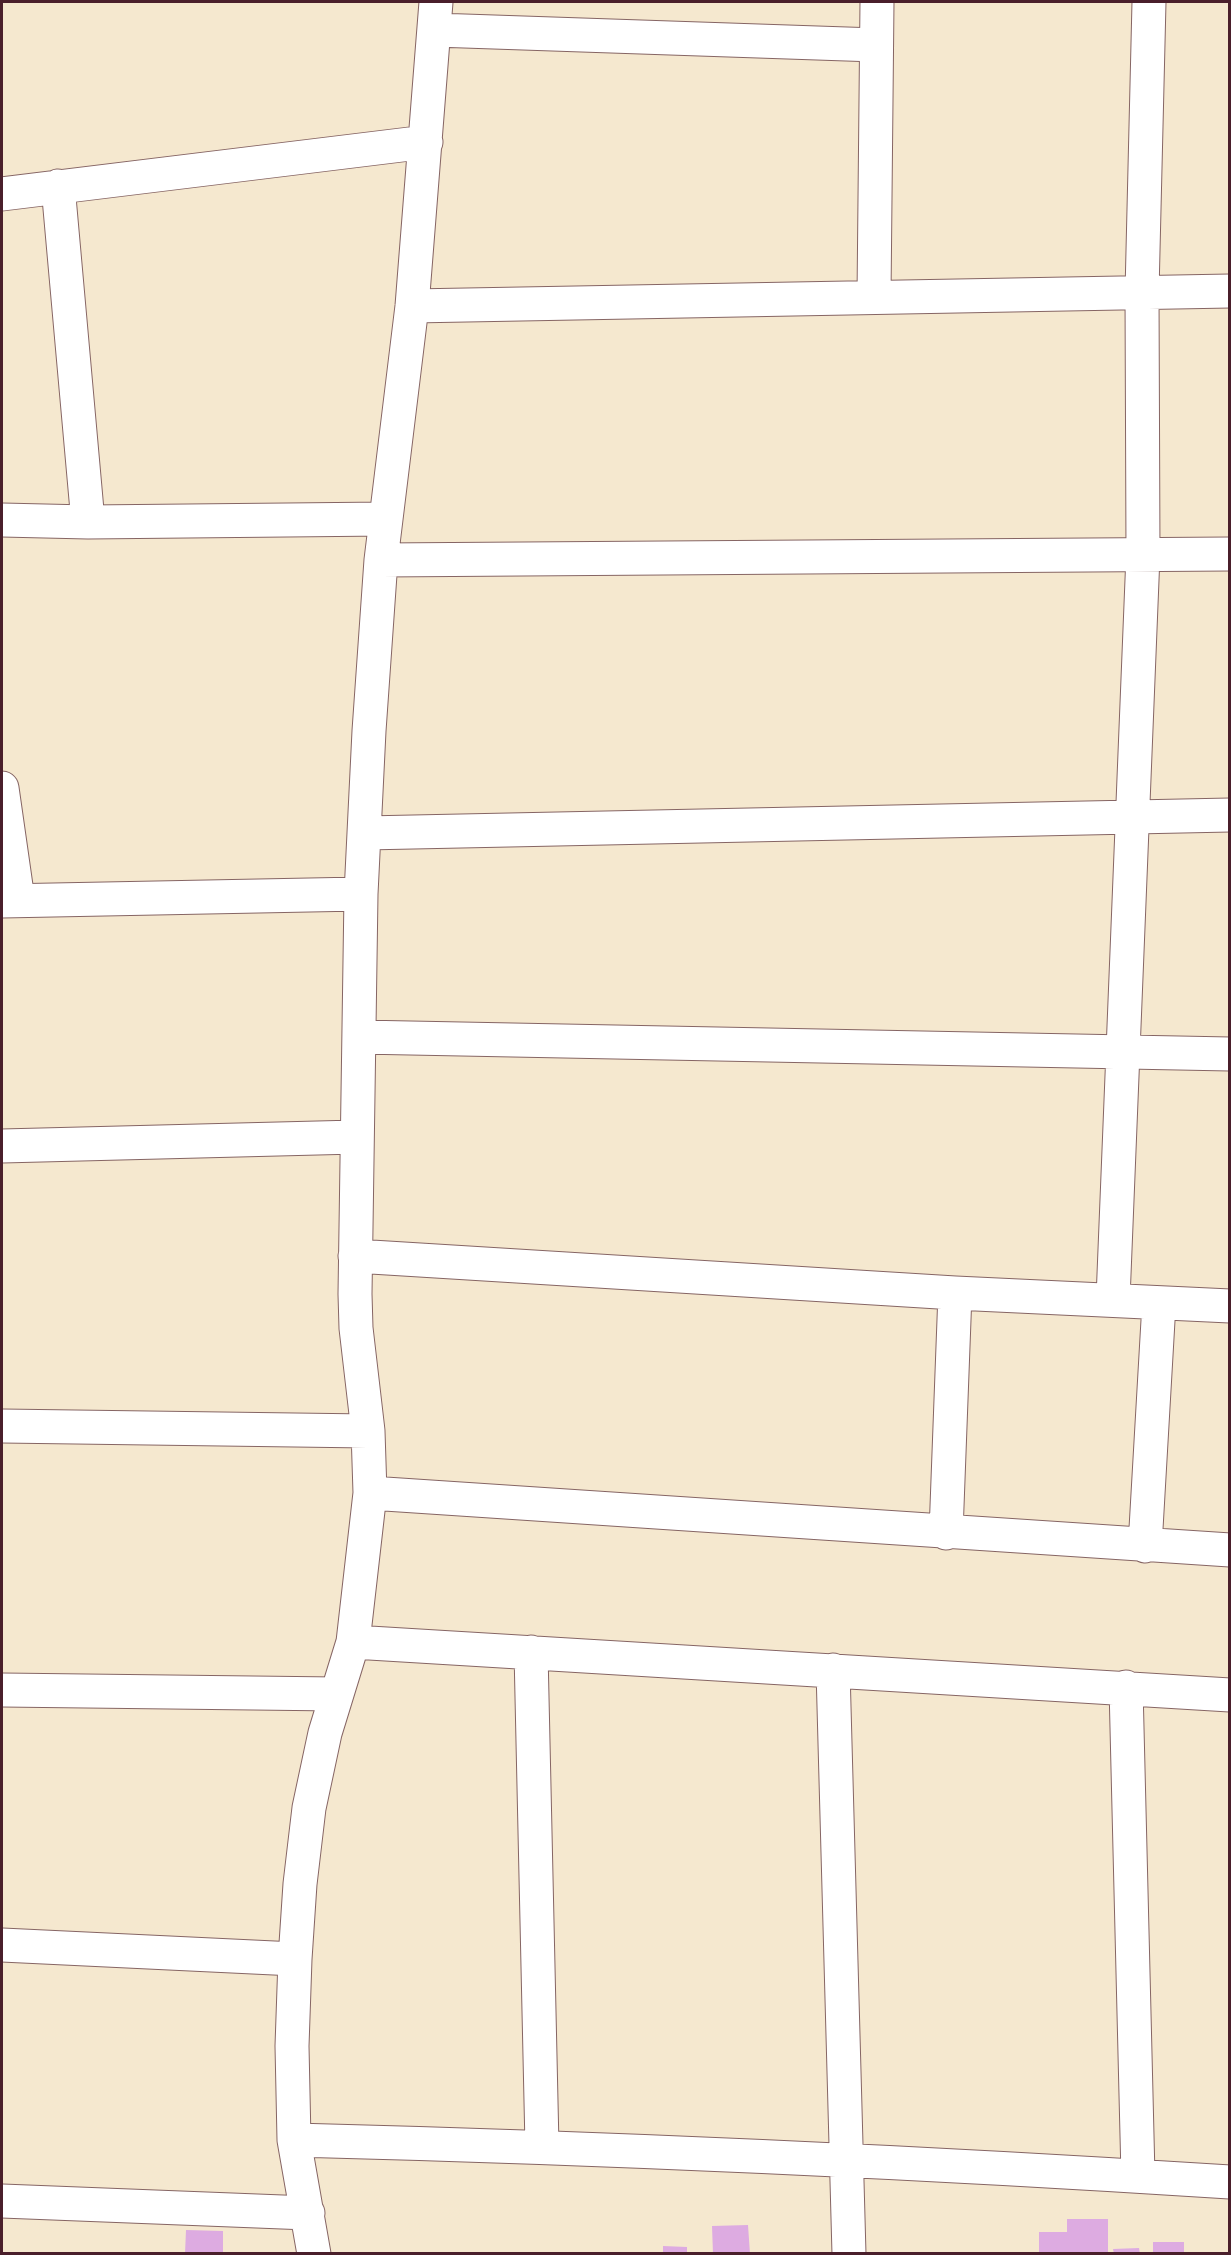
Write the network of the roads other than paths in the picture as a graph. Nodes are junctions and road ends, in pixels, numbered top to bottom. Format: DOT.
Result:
graph roads {
  1 [pos="877,2"];
  2 [pos="1149,2"];
  3 [pos="436,16"];
  4 [pos="876,45"];
  5 [pos="426,142"];
  6 [pos="58,186"];
  7 [pos="2,194"];
  8 [pos="1230,291"];
  9 [pos="1142,292"];
  10 [pos="874,297"];
  11 [pos="412,306"];
  12 [pos="386,519"];
  13 [pos="2,520"];
  14 [pos="88,522"];
  15 [pos="1230,554"];
  16 [pos="1143,555"];
  17 [pos="381,561"];
  18 [pos="2,788"];
  19 [pos="1230,815"];
  20 [pos="1131,816"];
  21 [pos="365,833"];
  22 [pos="362,894"];
  23 [pos="10,900"];
  24 [pos="359,1037"];
  25 [pos="1124,1052"];
  26 [pos="1230,1054"];
  27 [pos="357,1137"];
  28 [pos="2,1146"];
  29 [pos="355,1256"];
  30 [pos="955,1293"];
  31 [pos="1113,1299"];
  32 [pos="1159,1302"];
  33 [pos="1230,1306"];
  34 [pos="2,1425"];
  35 [pos="368,1431"];
  36 [pos="370,1493"];
  37 [pos="946,1533"];
  38 [pos="1145,1546"];
  39 [pos="1230,1550"];
  40 [pos="353,1642"];
  41 [pos="531,1652"];
  42 [pos="833,1670"];
  43 [pos="1126,1687"];
  44 [pos="2,1690"];
  45 [pos="337,1694"];
  46 [pos="1230,1695"];
  47 [pos="2,1945"];
  48 [pos="295,1959"];
  49 [pos="294,2140"];
  50 [pos="542,2146"];
  51 [pos="846,2159"];
  52 [pos="1138,2176"];
  53 [pos="1230,2181"];
  54 [pos="2,2201"];
  55 [pos="308,2213"];
  56 [pos="314,2253"];
  57 [pos="849,2253"];
  1 -- 4 [label="street"];
  2 -- 9 [label="street"];
  3 -- 4 [label="street"];
  3 -- 5 [label="street"];
  4 -- 10 [label="street"];
  5 -- 6 [label="street"];
  5 -- 11 [label="street"];
  6 -- 7 [label="street"];
  6 -- 14 [label="street"];
  8 -- 9 [label="street"];
  9 -- 10 [label="street"];
  9 -- 16 [label="street"];
  10 -- 11 [label="street"];
  11 -- 12 [label="street"];
  12 -- 14 [label="street"];
  12 -- 17 [label="street"];
  13 -- 14 [label="street"];
  15 -- 16 [label="street"];
  16 -- 17 [label="street"];
  16 -- 20 [label="street"];
  17 -- 21 [label="street"];
  18 -- 23 [label="street"];
  19 -- 20 [label="street"];
  20 -- 21 [label="street"];
  20 -- 25 [label="street"];
  21 -- 22 [label="street"];
  22 -- 23 [label="street"];
  22 -- 24 [label="street"];
  24 -- 25 [label="street"];
  24 -- 27 [label="street"];
  25 -- 26 [label="street"];
  25 -- 31 [label="street"];
  27 -- 28 [label="street"];
  27 -- 29 [label="street"];
  29 -- 30 [label="street"];
  29 -- 35 [label="street"];
  30 -- 31 [label="street"];
  30 -- 37 [label="street"];
  31 -- 32 [label="street"];
  32 -- 33 [label="street"];
  32 -- 38 [label="street"];
  34 -- 35 [label="street"];
  35 -- 36 [label="street"];
  36 -- 37 [label="street"];
  36 -- 40 [label="street"];
  37 -- 38 [label="street"];
  38 -- 39 [label="street"];
  40 -- 41 [label="street"];
  40 -- 45 [label="street"];
  41 -- 42 [label="street"];
  41 -- 50 [label="street"];
  42 -- 43 [label="street"];
  42 -- 51 [label="street"];
  43 -- 46 [label="street"];
  43 -- 52 [label="street"];
  44 -- 45 [label="street"];
  45 -- 48 [label="street"];
  47 -- 48 [label="street"];
  48 -- 49 [label="street"];
  49 -- 50 [label="street"];
  49 -- 55 [label="street"];
  50 -- 51 [label="street"];
  51 -- 52 [label="street"];
  51 -- 57 [label="street"];
  52 -- 53 [label="street"];
  54 -- 55 [label="street"];
  55 -- 56 [label="street"];
}
